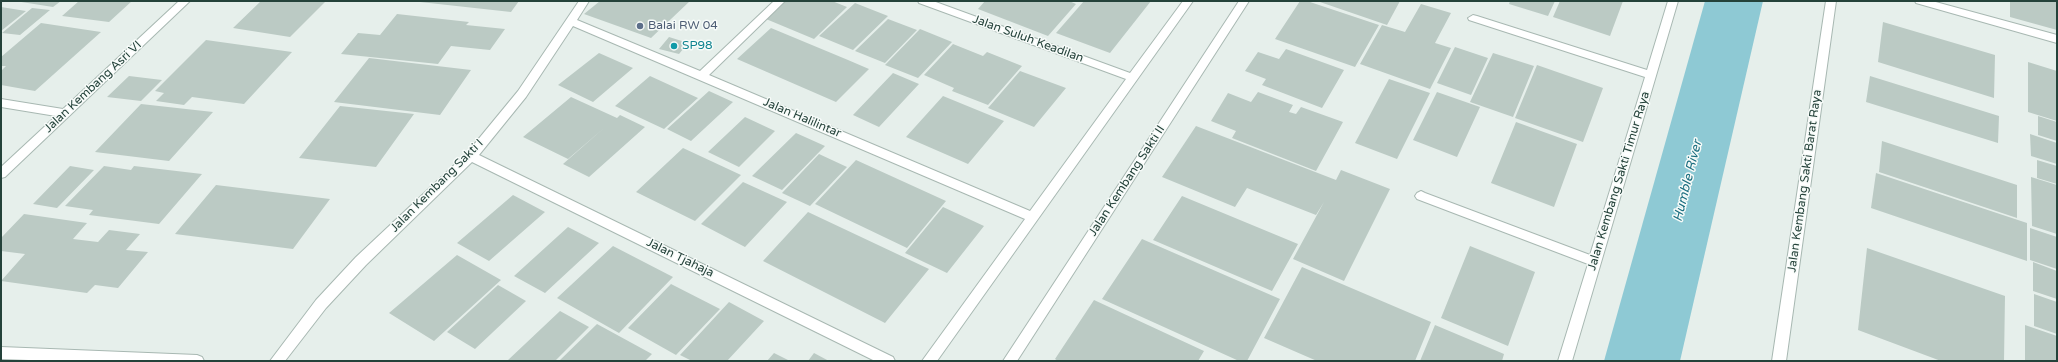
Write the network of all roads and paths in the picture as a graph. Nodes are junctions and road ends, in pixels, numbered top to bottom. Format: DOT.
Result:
graph roads {
  1 [pos="185,1"];
  2 [pos="584,1"];
  3 [pos="780,1"];
  4 [pos="923,1"];
  5 [pos="1188,1"];
  6 [pos="1244,1"];
  7 [pos="1673,1"];
  8 [pos="1831,1"];
  9 [pos="1920,1"];
  10 [pos="1473,18"];
  11 [pos="571,20"];
  12 [pos="2057,39"];
  13 [pos="1651,75"];
  14 [pos="702,76"];
  15 [pos="1133,78"];
  16 [pos="1,103"];
  17 [pos="65,113"];
  18 [pos="471,156"];
  19 [pos="1,174"];
  20 [pos="1421,196"];
  21 [pos="1033,217"];
  22 [pos="1595,262"];
  23 [pos="1,354"];
  24 [pos="197,361"];
  25 [pos="277,361"];
  26 [pos="888,361"];
  27 [pos="929,361"];
  28 [pos="1010,361"];
  29 [pos="1565,361"];
  30 [pos="1779,361"];
  1 -- 17 [label="street, Jalan Kembang Asri VI"];
  2 -- 11 [label="street, Jalan Kembang Sakti I"];
  3 -- 14 [label="street"];
  4 -- 15 [label="street, Jalan Suluh Keadilan"];
  5 -- 15 [label="street"];
  6 -- 28 [label="street, Jalan Kembang Sakti II"];
  7 -- 13 [label="street, Jalan Kembang Sakti Timur Raya"];
  8 -- 30 [label="street, Jalan Kembang Sakti Barat Raya"];
  9 -- 12 [label="street"];
  10 -- 13 [label="street"];
  11 -- 14 [label="street, Jalan Halilintar"];
  11 -- 18 [label="street, Jalan Kembang Sakti I"];
  13 -- 22 [label="street, Jalan Kembang Sakti Timur Raya"];
  14 -- 21 [label="street, Jalan Halilintar"];
  15 -- 21 [label="street"];
  16 -- 17 [label="street"];
  17 -- 19 [label="street, Jalan Kembang Asri VI"];
  18 -- 25 [label="street, Jalan Kembang Sakti I"];
  18 -- 26 [label="street, Jalan Tjahaja"];
  20 -- 22 [label="street"];
  21 -- 27 [label="street"];
  22 -- 29 [label="street, Jalan Kembang Sakti Timur Raya"];
  23 -- 24 [label="street"];
}
